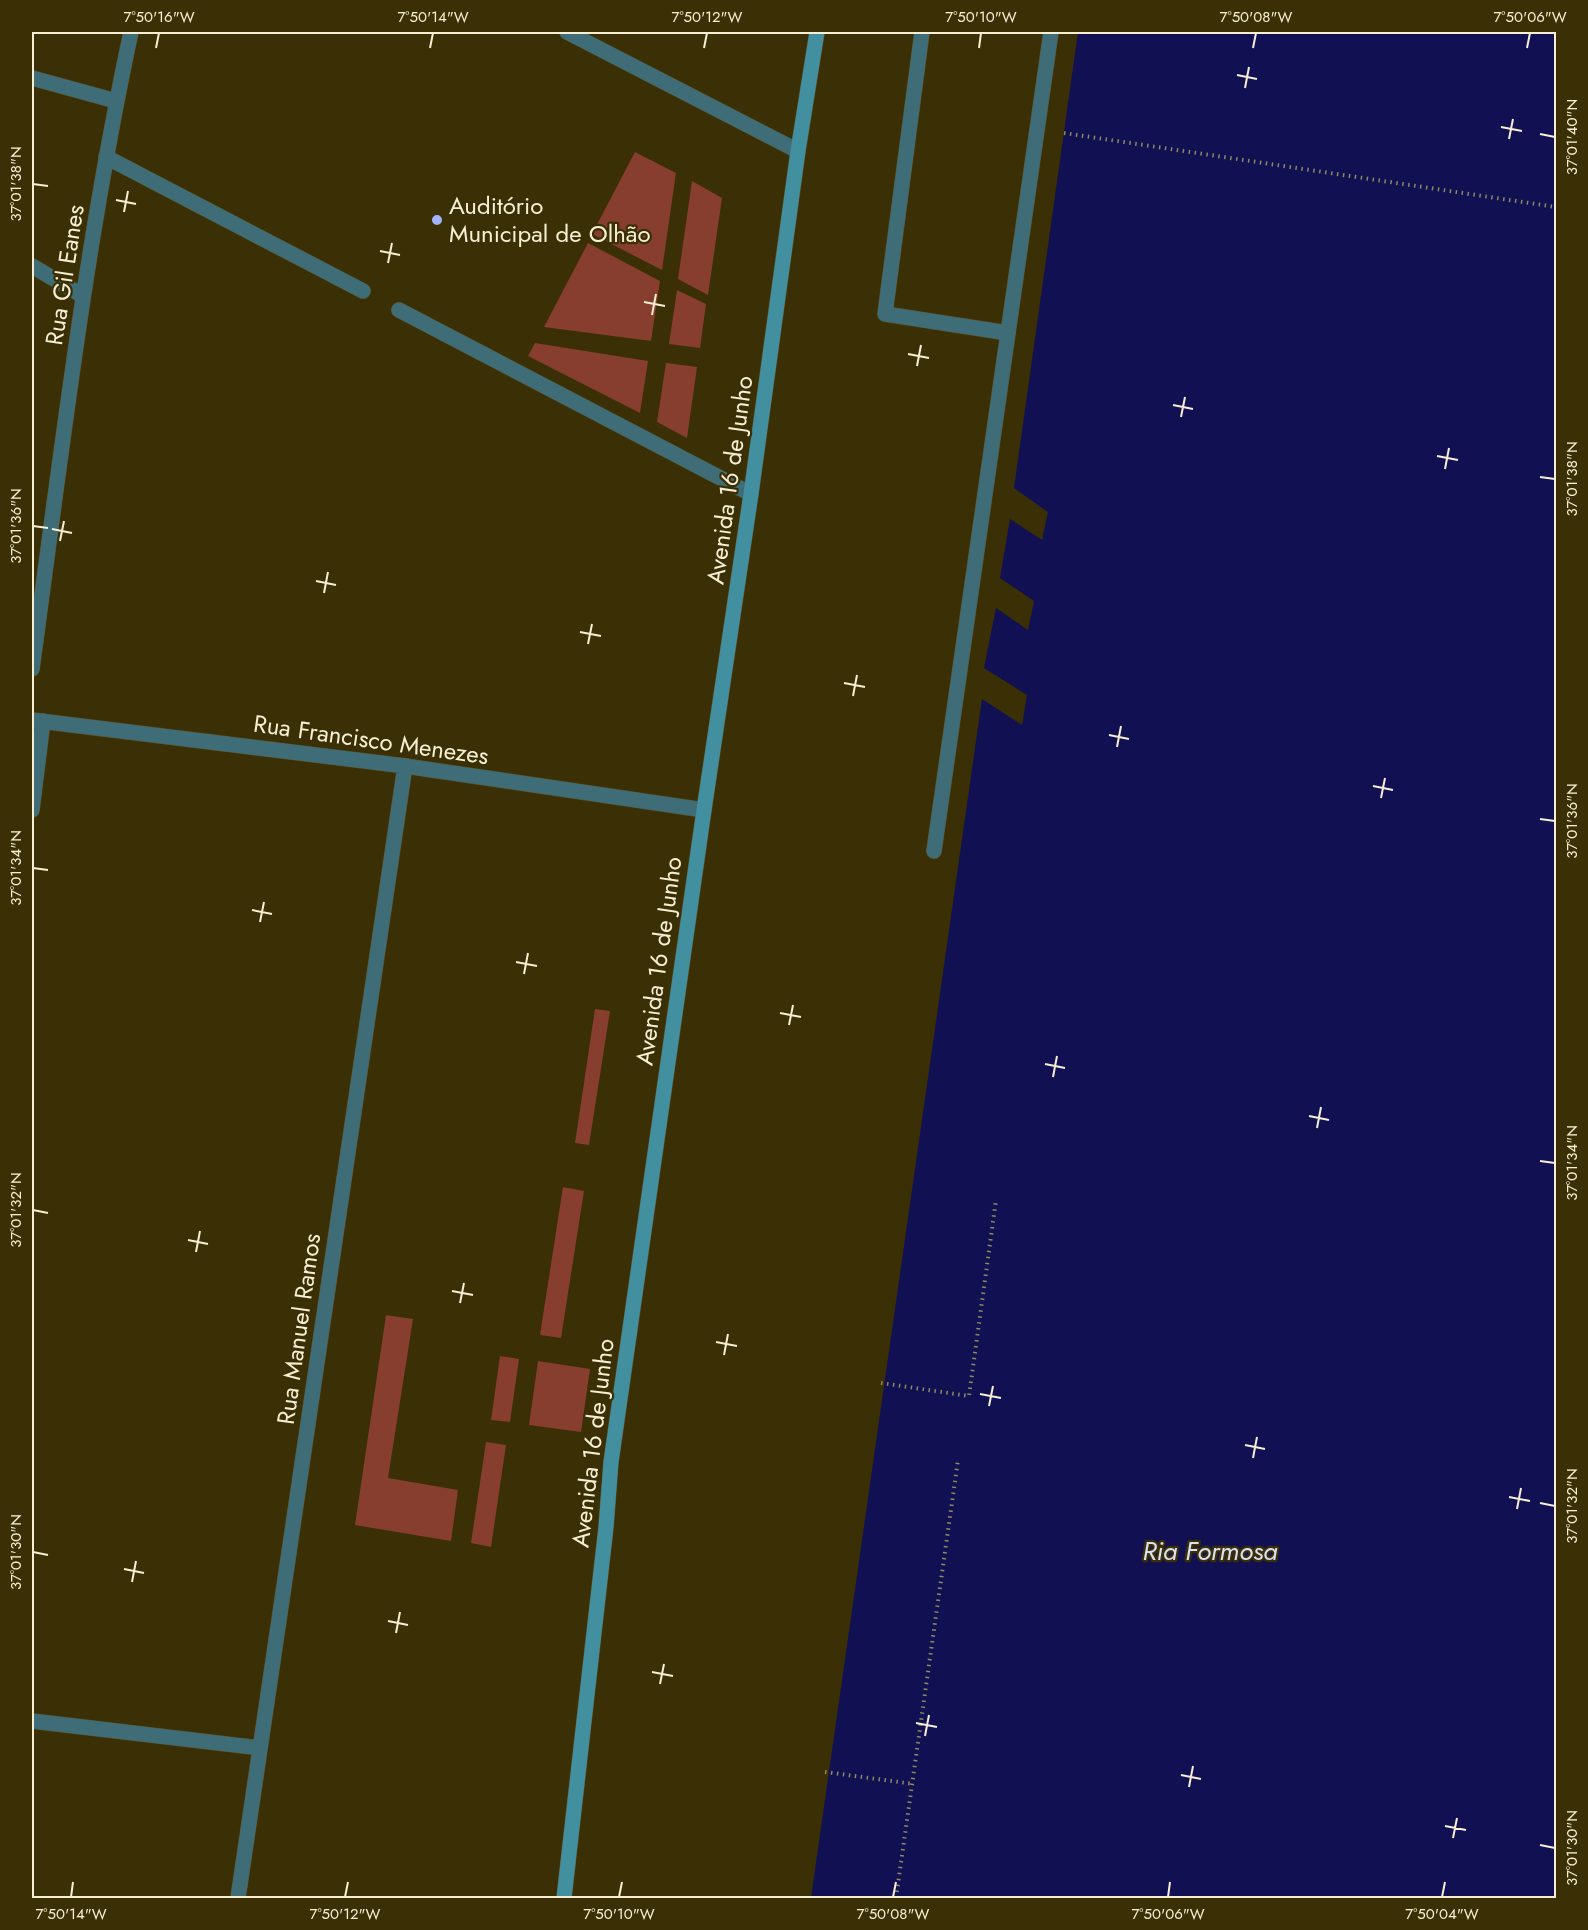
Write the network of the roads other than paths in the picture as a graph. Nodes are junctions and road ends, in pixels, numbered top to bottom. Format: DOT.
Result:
graph roads {
  1 [pos="131,32"];
  2 [pos="570,32"];
  3 [pos="817,32"];
  4 [pos="922,32"];
  5 [pos="1051,32"];
  6 [pos="32,78"];
  7 [pos="116,101"];
  8 [pos="798,151"];
  9 [pos="106,157"];
  10 [pos="32,266"];
  11 [pos="363,291"];
  12 [pos="83,296"];
  13 [pos="399,310"];
  14 [pos="1008,333"];
  15 [pos="751,494"];
  16 [pos="32,669"];
  17 [pos="37,720"];
  18 [pos="405,766"];
  19 [pos="32,810"];
  20 [pos="704,810"];
  21 [pos="934,851"];
  22 [pos="32,1721"];
  23 [pos="260,1748"];
  24 [pos="238,1899"];
  25 [pos="564,1899"];
  1 -- 7 [label="street, Rua Gil Eanes"];
  2 -- 8 [label="street"];
  3 -- 8 [label="main road, Avenida 16 de Junho"];
  4 -- 14 [label="street"];
  5 -- 14 [label="street"];
  6 -- 7 [label="street"];
  7 -- 9 [label="street, Rua Gil Eanes"];
  8 -- 15 [label="main road, Avenida 16 de Junho"];
  9 -- 11 [label="street"];
  9 -- 12 [label="street, Rua Gil Eanes"];
  10 -- 12 [label="street"];
  12 -- 16 [label="street, Rua Gil Eanes"];
  13 -- 15 [label="street"];
  14 -- 21 [label="street"];
  15 -- 20 [label="main road, Avenida 16 de Junho"];
  17 -- 18 [label="street, Rua Francisco Menezes"];
  17 -- 19 [label="street"];
  18 -- 20 [label="street, Rua Francisco Menezes"];
  18 -- 23 [label="street, Rua Manuel Ramos"];
  20 -- 25 [label="main road, Avenida 16 de Junho"];
  22 -- 23 [label="street"];
  23 -- 24 [label="street, Rua Manuel Ramos"];
}
